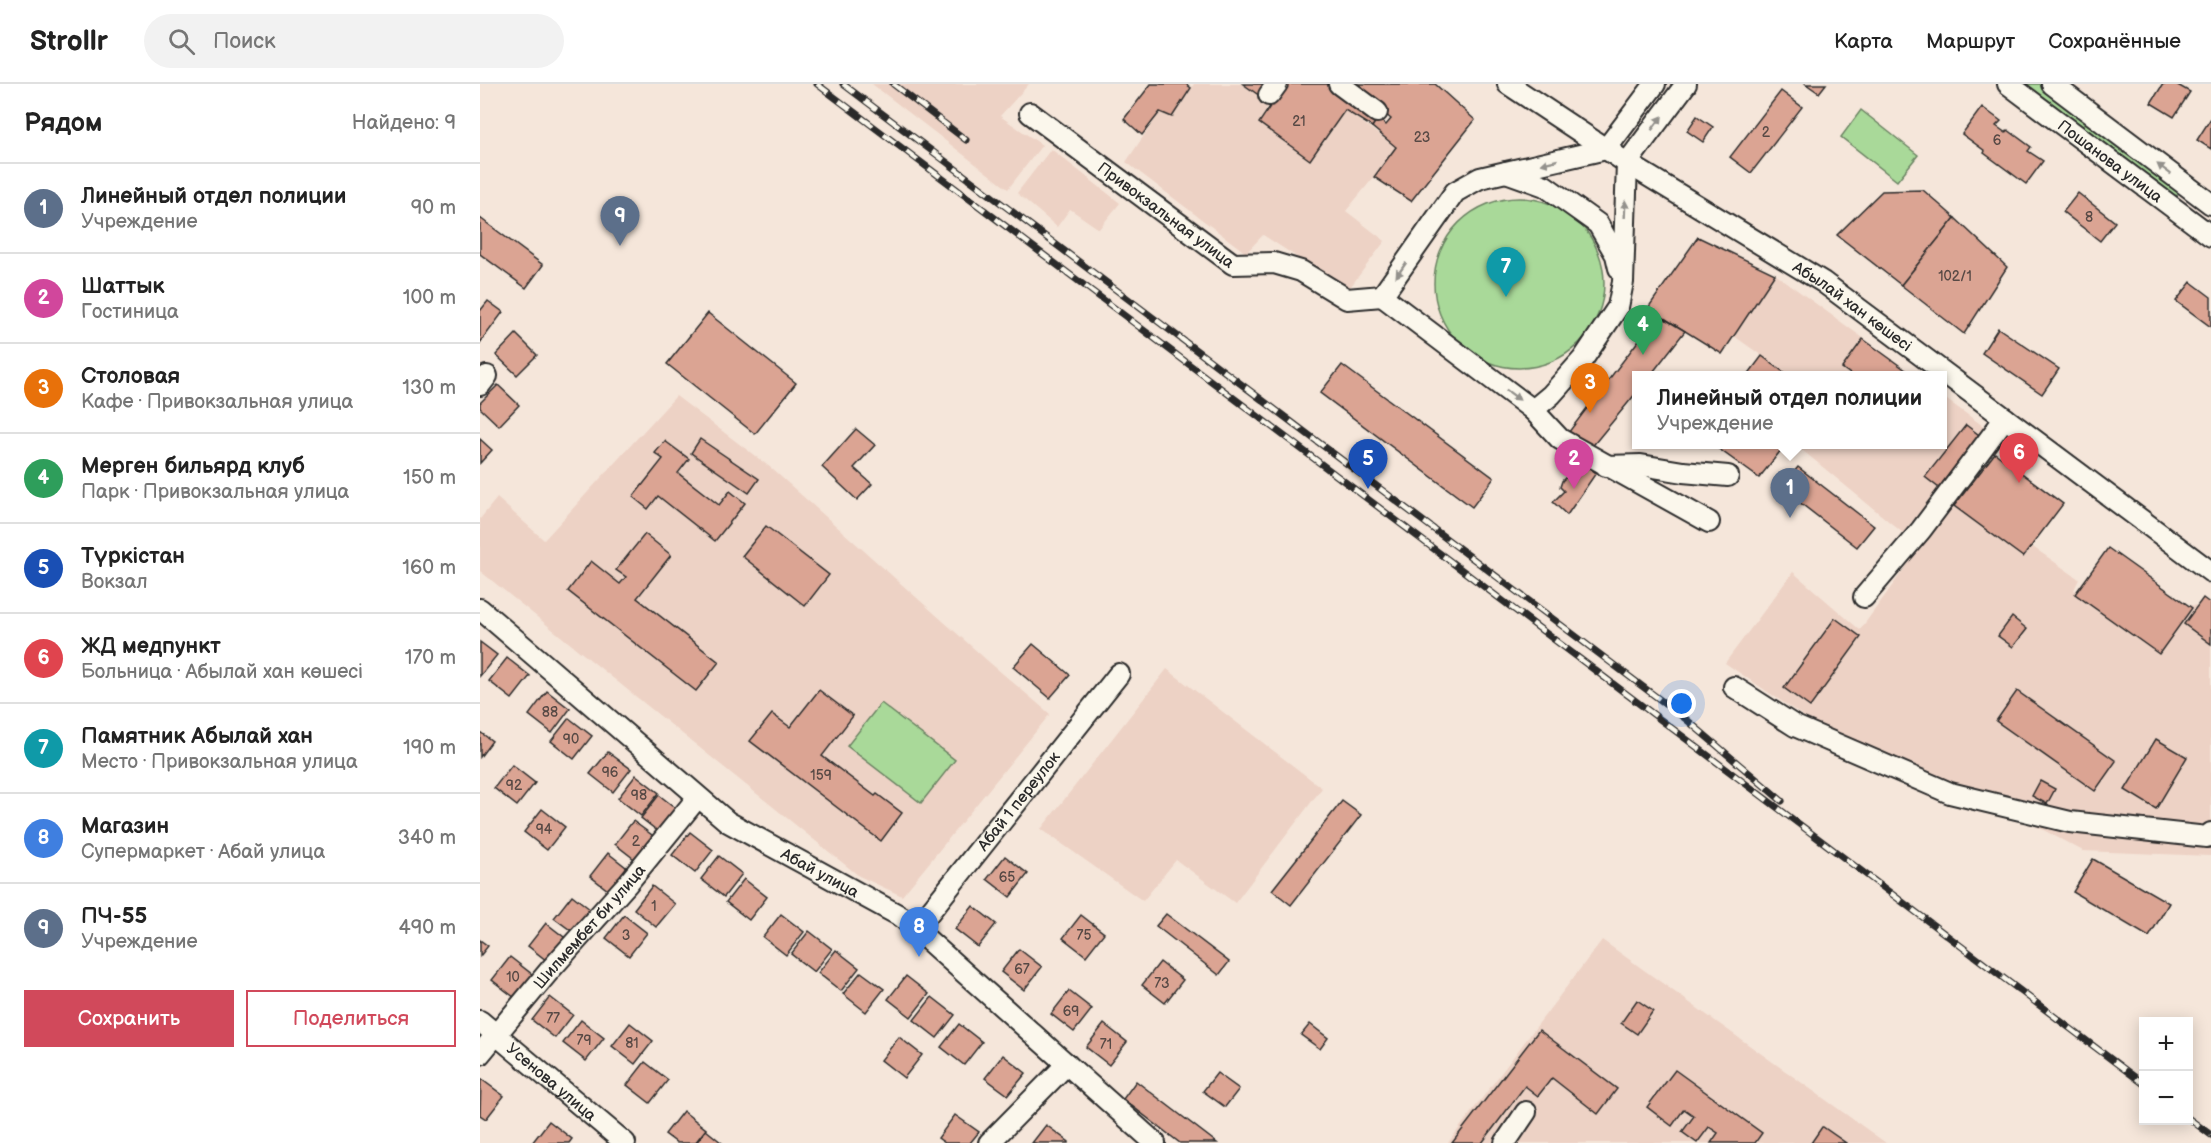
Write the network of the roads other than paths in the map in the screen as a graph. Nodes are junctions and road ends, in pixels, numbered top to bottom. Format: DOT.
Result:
graph roads {
  1 [pos="1339,84"];
  2 [pos="1508,84"];
  3 [pos="1655,84"];
  4 [pos="1686,84"];
  5 [pos="2008,84"];
  6 [pos="2052,84"];
  7 [pos="1377,112"];
  8 [pos="1030,113"];
  9 [pos="1606,148"];
  10 [pos="1627,163"];
  11 [pos="1506,172"];
  12 [pos="2190,188"];
  13 [pos="2211,204"];
  14 [pos="2175,209"];
  15 [pos="2211,236"];
  16 [pos="1623,282"];
  17 [pos="1382,296"];
  18 [pos="1942,371"];
  19 [pos="1947,375"];
  20 [pos="1533,410"];
  21 [pos="2005,418"];
  22 [pos="1606,466"];
  23 [pos="1728,476"];
  24 [pos="1709,522"];
  25 [pos="2211,572"];
  26 [pos="1864,597"];
  27 [pos="480,609"];
  28 [pos="1119,674"];
  29 [pos="1734,687"];
  30 [pos="698,797"];
  31 [pos="2211,833"];
  32 [pos="916,929"];
  33 [pos="480,1021"];
  34 [pos="497,1035"];
  35 [pos="480,1054"];
  36 [pos="1067,1064"];
  37 [pos="1526,1112"];
  38 [pos="625,1143"];
  39 [pos="989,1143"];
  40 [pos="1155,1143"];
  41 [pos="1505,1143"];
  1 -- 7 [label="street"];
  2 -- 9 [label="street, Абылай хан көшесі"];
  3 -- 9 [label="street"];
  10 -- 4 [label="street, one-way"];
  5 -- 14 [label="street, Пошанова улица"];
  12 -- 6 [label="street, Пошанова улица, one-way"];
  8 -- 17 [label="street, Привокзальная улица"];
  9 -- 10 [label="street, Абылай хан көшесі"];
  9 -- 11 [label="street, one-way"];
  16 -- 10 [label="street, one-way"];
  10 -- 18 [label="street, Абылай хан көшесі"];
  11 -- 16 [label="street"];
  11 -- 17 [label="street, one-way"];
  12 -- 13 [label="street, Пошанова улица"];
  12 -- 14 [label="street"];
  14 -- 15 [label="street, Пошанова улица"];
  16 -- 20 [label="street"];
  17 -- 20 [label="street, one-way"];
  19 -- 21 [label="street, Абылай хан көшесі"];
  20 -- 22 [label="street"];
  21 -- 25 [label="street, Абылай хан көшесі"];
  21 -- 26 [label="street"];
  22 -- 23 [label="street"];
  22 -- 24 [label="street"];
  27 -- 30 [label="street, Абай улица"];
  28 -- 32 [label="street, Абай 1 переулок"];
  29 -- 31 [label="street"];
  30 -- 32 [label="street, Абай улица"];
  30 -- 34 [label="street, Шилмембет би улица"];
  32 -- 36 [label="street, Абай улица"];
  33 -- 34 [label="street, Усенова улица"];
  34 -- 35 [label="street, Шилмембет би улица"];
  34 -- 38 [label="street, Усенова улица"];
  36 -- 39 [label="street"];
  36 -- 40 [label="street, Абай улица"];
  37 -- 41 [label="street"];
}
